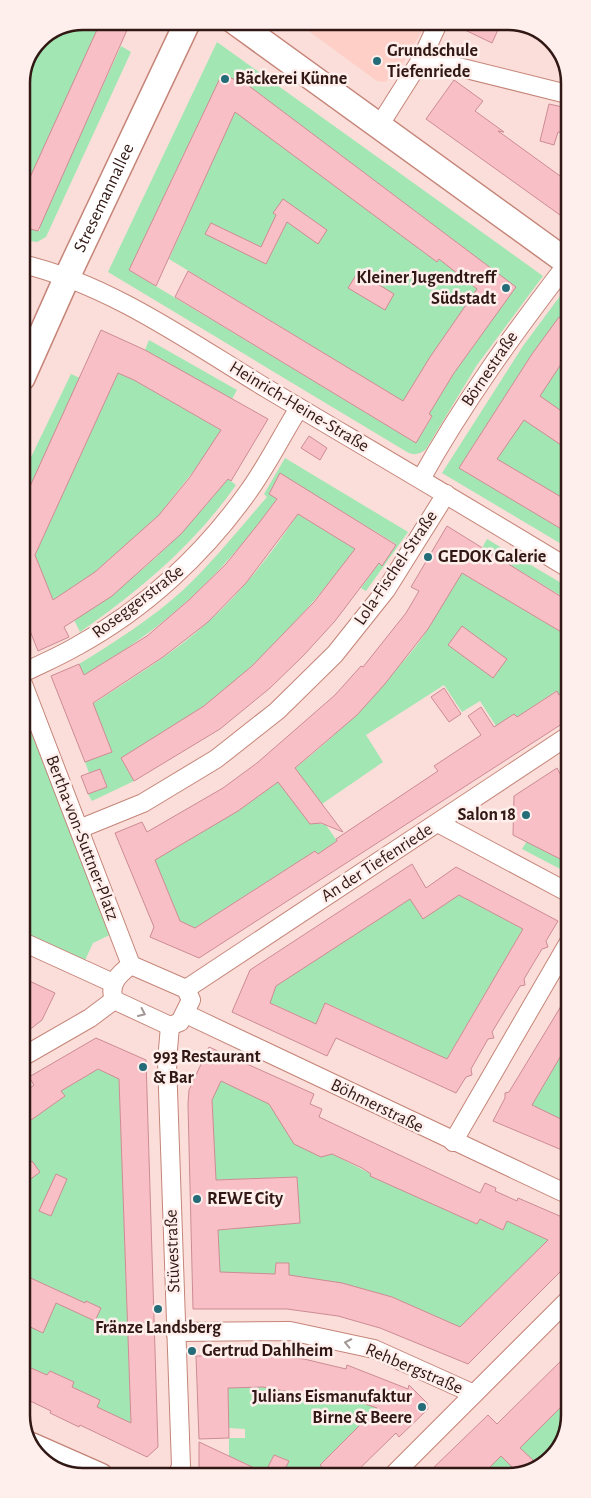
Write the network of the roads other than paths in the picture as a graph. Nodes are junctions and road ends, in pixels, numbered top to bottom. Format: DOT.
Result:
graph roads {
  1 [pos="184,30"];
  2 [pos="246,30"];
  3 [pos="435,30"];
  4 [pos="422,58"];
  5 [pos="561,93"];
  6 [pos="379,126"];
  7 [pos="561,259"];
  8 [pos="30,266"];
  9 [pos="561,271"];
  10 [pos="67,277"];
  11 [pos="30,360"];
  12 [pos="299,408"];
  13 [pos="422,479"];
  14 [pos="446,494"];
  15 [pos="561,564"];
  16 [pos="30,670"];
  17 [pos="30,702"];
  18 [pos="561,741"];
  19 [pos="438,822"];
  20 [pos="79,829"];
  21 [pos="561,889"];
  22 [pos="30,946"];
  23 [pos="561,956"];
  24 [pos="131,965"];
  25 [pos="186,989"];
  26 [pos="114,991"];
  27 [pos="186,1014"];
  28 [pos="170,1026"];
  29 [pos="30,1053"];
  30 [pos="454,1142"];
  31 [pos="561,1192"];
  32 [pos="561,1308"];
  33 [pos="175,1332"];
  34 [pos="474,1394"];
  35 [pos="45,1452"];
  36 [pos="82,1468"];
  37 [pos="180,1468"];
  38 [pos="400,1468"];
  1 -- 10 [label="street, Stresemannallee"];
  2 -- 6 [label="street"];
  3 -- 4 [label="street"];
  4 -- 5 [label="street"];
  4 -- 6 [label="street"];
  6 -- 7 [label="street"];
  8 -- 10 [label="street, Heinrich-Heine-Straße"];
  9 -- 13 [label="street, Börnestraße"];
  10 -- 11 [label="street, Stresemannallee"];
  10 -- 12 [label="street, Heinrich-Heine-Straße"];
  12 -- 13 [label="street, Heinrich-Heine-Straße"];
  12 -- 16 [label="street, Roseggerstraße"];
  13 -- 14 [label="street, Heinrich-Heine-Straße"];
  14 -- 15 [label="street, Heinrich-Heine-Straße"];
  14 -- 20 [label="street, Lola-Fischel-Straße"];
  17 -- 20 [label="street, Bertha-von-Suttner-Platz"];
  18 -- 19 [label="street, An der Tiefenriede"];
  19 -- 21 [label="street"];
  19 -- 25 [label="street, An der Tiefenriede"];
  20 -- 24 [label="street, Bertha-von-Suttner-Platz"];
  22 -- 26 [label="street"];
  23 -- 30 [label="street"];
  24 -- 25 [label="street"];
  24 -- 26 [label="street"];
  25 -- 27 [label="street"];
  26 -- 28 [label="street, one-way"];
  26 -- 29 [label="street"];
  27 -- 28 [label="street"];
  27 -- 30 [label="street, Böhmerstraße"];
  28 -- 33 [label="street, Stüvestraße"];
  30 -- 31 [label="street, Böhmerstraße"];
  32 -- 34 [label="street"];
  34 -- 33 [label="street, Rehbergstraße, one-way"];
  33 -- 37 [label="street, Stüvestraße"];
  34 -- 38 [label="street"];
  35 -- 36 [label="street"];
}
